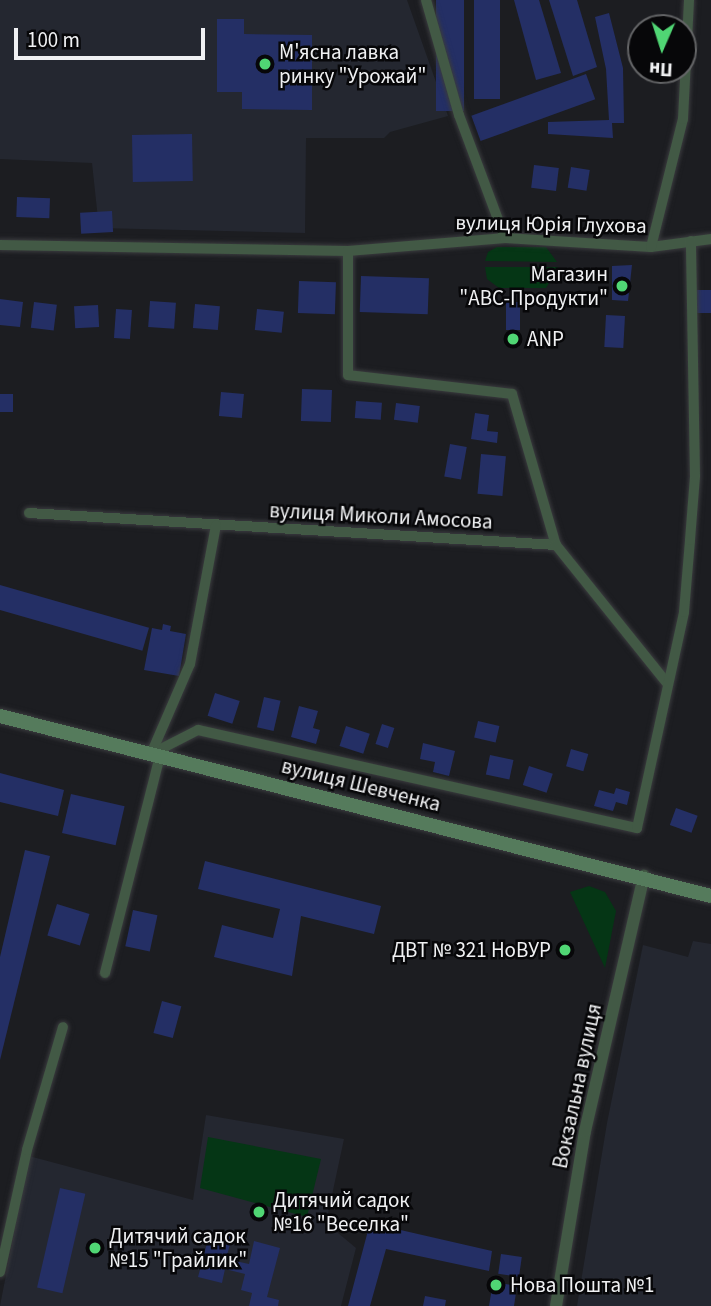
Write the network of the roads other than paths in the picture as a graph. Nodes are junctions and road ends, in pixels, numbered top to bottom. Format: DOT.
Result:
graph roads {
  1 [pos="426,0"];
  2 [pos="689,0"];
  3 [pos="505,238"];
  4 [pos="711,239"];
  5 [pos="691,241"];
  6 [pos="0,245"];
  7 [pos="651,247"];
  8 [pos="348,251"];
  9 [pos="29,513"];
  10 [pos="216,525"];
  11 [pos="556,545"];
  12 [pos="666,682"];
  13 [pos="0,716"];
  14 [pos="155,755"];
  15 [pos="644,876"];
  16 [pos="711,896"];
  17 [pos="105,973"];
  18 [pos="63,1027"];
  19 [pos="0,1272"];
  20 [pos="556,1306"];
  1 -- 3 [label="street"];
  2 -- 7 [label="street"];
  3 -- 7 [label="street, вулиця Юрія Глухова"];
  3 -- 8 [label="street, вулиця Юрія Глухова"];
  4 -- 5 [label="street, вулиця Юрія Глухова"];
  5 -- 7 [label="street, вулиця Юрія Глухова"];
  5 -- 12 [label="street"];
  6 -- 8 [label="street, вулиця Юрія Глухова"];
  8 -- 11 [label="street"];
  9 -- 10 [label="street, вулиця Миколи Амосова"];
  10 -- 11 [label="street, вулиця Миколи Амосова"];
  10 -- 14 [label="street"];
  11 -- 12 [label="street"];
  12 -- 14 [label="street"];
  13 -- 14 [label="main road, вулиця Шевченка"];
  14 -- 15 [label="main road, вулиця Шевченка"];
  14 -- 17 [label="street"];
  15 -- 16 [label="main road, вулиця Шевченка"];
  15 -- 20 [label="street, Вокзальна вулиця"];
  18 -- 19 [label="street"];
}
